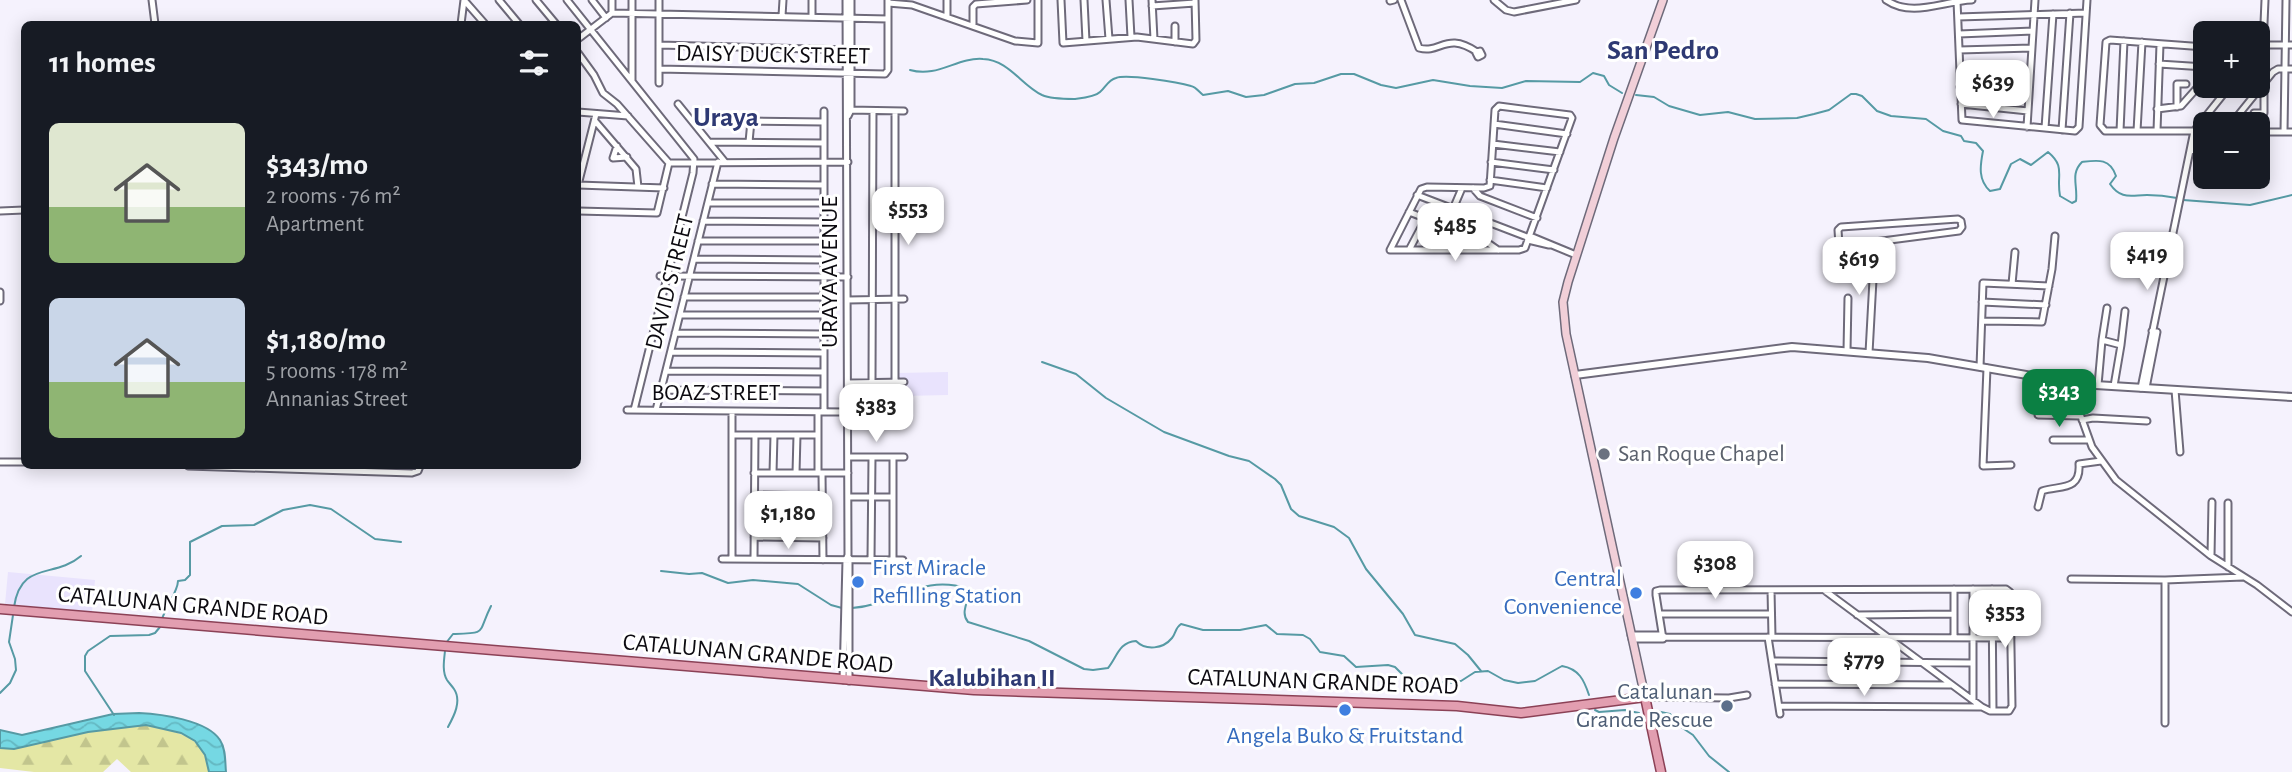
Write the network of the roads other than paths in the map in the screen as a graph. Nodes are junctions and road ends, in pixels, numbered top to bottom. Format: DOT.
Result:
graph roads {
  1 [pos="152,0"];
  2 [pos="464,0"];
  3 [pos="499,0"];
  4 [pos="536,0"];
  5 [pos="567,0"];
  6 [pos="592,0"];
  7 [pos="612,0"];
  8 [pos="632,0"];
  9 [pos="659,0"];
  10 [pos="783,0"];
  11 [pos="812,0"];
  12 [pos="849,0"];
  13 [pos="918,0"];
  14 [pos="947,0"];
  15 [pos="1027,0"];
  16 [pos="1038,0"];
  17 [pos="1061,0"];
  18 [pos="1084,0"];
  19 [pos="1106,0"];
  20 [pos="1129,0"];
  21 [pos="1401,0"];
  22 [pos="1494,0"];
  23 [pos="1576,0"];
  24 [pos="1663,0"];
  25 [pos="1886,0"];
  26 [pos="1972,0"];
  27 [pos="2035,0"];
  28 [pos="2087,0"];
  29 [pos="2265,0"];
  30 [pos="2286,0"];
  31 [pos="888,1"];
  32 [pos="1195,1"];
  33 [pos="1957,1"];
  34 [pos="1175,2"];
  35 [pos="1152,3"];
  36 [pos="919,7"];
  37 [pos="632,13"];
  38 [pos="659,13"];
  39 [pos="2070,13"];
  40 [pos="2086,13"];
  41 [pos="2034,14"];
  42 [pos="2053,14"];
  43 [pos="609,15"];
  44 [pos="782,16"];
  45 [pos="812,17"];
  46 [pos="947,17"];
  47 [pos="1958,17"];
  48 [pos="849,18"];
  49 [pos="888,19"];
  50 [pos="2289,20"];
  51 [pos="155,21"];
  52 [pos="461,21"];
  53 [pos="482,21"];
  54 [pos="517,21"];
  55 [pos="552,21"];
  56 [pos="2263,21"];
  57 [pos="973,26"];
  58 [pos="1175,26"];
  59 [pos="591,29"];
  60 [pos="2033,31"];
  61 [pos="1959,34"];
  62 [pos="581,37"];
  63 [pos="1131,37"];
  64 [pos="1109,39"];
  65 [pos="1154,39"];
  66 [pos="1086,41"];
  67 [pos="2124,41"];
  68 [pos="1175,42"];
  69 [pos="2142,42"];
  70 [pos="2160,44"];
  71 [pos="659,45"];
  72 [pos="2289,45"];
  73 [pos="2193,46"];
  74 [pos="2270,47"];
  75 [pos="2032,48"];
  76 [pos="848,50"];
  77 [pos="1959,50"];
  78 [pos="1476,52"];
  79 [pos="581,57"];
  80 [pos="2160,64"];
  81 [pos="2193,66"];
  82 [pos="659,69"];
  83 [pos="2289,69"];
  84 [pos="1960,70"];
  85 [pos="848,74"];
  86 [pos="2270,75"];
  87 [pos="2030,77"];
  88 [pos="632,80"];
  89 [pos="659,83"];
  90 [pos="2186,84"];
  91 [pos="1960,87"];
  92 [pos="2029,93"];
  93 [pos="2193,94"];
  94 [pos="2251,98"];
  95 [pos="678,104"];
  96 [pos="1961,104"];
  97 [pos="2177,107"];
  98 [pos="2158,108"];
  99 [pos="824,111"];
  100 [pos="873,111"];
  101 [pos="895,111"];
  102 [pos="904,111"];
  103 [pos="2028,111"];
  104 [pos="848,112"];
  105 [pos="2240,112"];
  106 [pos="581,113"];
  107 [pos="628,116"];
  108 [pos="596,118"];
  109 [pos="824,122"];
  110 [pos="1494,124"];
  111 [pos="2027,127"];
  112 [pos="2045,128"];
  113 [pos="2062,130"];
  114 [pos="2120,131"];
  115 [pos="2137,131"];
  116 [pos="2157,131"];
  117 [pos="2193,131"];
  118 [pos="2270,132"];
  119 [pos="2284,132"];
  120 [pos="2292,132"];
  121 [pos="1567,134"];
  122 [pos="709,142"];
  123 [pos="749,142"];
  124 [pos="824,143"];
  125 [pos="1493,144"];
  126 [pos="617,146"];
  127 [pos="2193,150"];
  128 [pos="1560,152"];
  129 [pos="627,157"];
  130 [pos="695,162"];
  131 [pos="721,162"];
  132 [pos="824,162"];
  133 [pos="848,162"];
  134 [pos="1492,162"];
  135 [pos="669,163"];
  136 [pos="1554,170"];
  137 [pos="581,174"];
  138 [pos="1490,180"];
  139 [pos="712,184"];
  140 [pos="824,184"];
  141 [pos="581,185"];
  142 [pos="638,187"];
  143 [pos="664,188"];
  144 [pos="1462,188"];
  145 [pos="1473,188"];
  146 [pos="1547,188"];
  147 [pos="1417,195"];
  148 [pos="708,203"];
  149 [pos="824,203"];
  150 [pos="1453,209"];
  151 [pos="21,210"];
  152 [pos="0,211"];
  153 [pos="581,211"];
  154 [pos="1409,212"];
  155 [pos="1426,218"];
  156 [pos="1537,218"];
  157 [pos="703,221"];
  158 [pos="824,222"];
  159 [pos="1911,223"];
  160 [pos="1444,225"];
  161 [pos="2055,236"];
  162 [pos="1528,238"];
  163 [pos="1912,238"];
  164 [pos="824,240"];
  165 [pos="698,241"];
  166 [pos="1875,243"];
  167 [pos="1409,250"];
  168 [pos="1431,250"];
  169 [pos="1498,250"];
  170 [pos="2015,252"];
  171 [pos="1576,255"];
  172 [pos="694,258"];
  173 [pos="824,260"];
  174 [pos="664,276"];
  175 [pos="690,276"];
  176 [pos="824,277"];
  177 [pos="848,277"];
  178 [pos="2012,284"];
  179 [pos="2049,286"];
  180 [pos="0,292"];
  181 [pos="684,297"];
  182 [pos="824,297"];
  183 [pos="1848,298"];
  184 [pos="904,299"];
  185 [pos="848,300"];
  186 [pos="872,300"];
  187 [pos="895,300"];
  188 [pos="0,301"];
  189 [pos="1982,302"];
  190 [pos="2046,305"];
  191 [pos="2108,308"];
  192 [pos="2125,311"];
  193 [pos="680,315"];
  194 [pos="824,315"];
  195 [pos="1982,321"];
  196 [pos="675,333"];
  197 [pos="824,334"];
  198 [pos="2102,340"];
  199 [pos="2121,345"];
  200 [pos="1847,351"];
  201 [pos="671,352"];
  202 [pos="824,353"];
  203 [pos="1869,353"];
  204 [pos="1983,368"];
  205 [pos="666,370"];
  206 [pos="824,372"];
  207 [pos="1575,375"];
  208 [pos="895,382"];
  209 [pos="904,382"];
  210 [pos="848,383"];
  211 [pos="872,383"];
  212 [pos="2068,383"];
  213 [pos="2098,385"];
  214 [pos="2114,386"];
  215 [pos="2143,388"];
  216 [pos="661,390"];
  217 [pos="2175,390"];
  218 [pos="824,391"];
  219 [pos="2292,397"];
  220 [pos="656,410"];
  221 [pos="732,411"];
  222 [pos="821,412"];
  223 [pos="848,412"];
  224 [pos="2038,415"];
  225 [pos="2081,418"];
  226 [pos="2147,421"];
  227 [pos="732,435"];
  228 [pos="755,435"];
  229 [pos="774,435"];
  230 [pos="797,435"];
  231 [pos="818,435"];
  232 [pos="2053,440"];
  233 [pos="2089,440"];
  234 [pos="2180,452"];
  235 [pos="848,457"];
  236 [pos="872,457"];
  237 [pos="893,457"];
  238 [pos="904,457"];
  239 [pos="2101,461"];
  240 [pos="21,462"];
  241 [pos="0,463"];
  242 [pos="2011,466"];
  243 [pos="368,469"];
  244 [pos="419,469"];
  245 [pos="820,472"];
  246 [pos="848,472"];
  247 [pos="754,473"];
  248 [pos="774,473"];
  249 [pos="796,473"];
  250 [pos="754,495"];
  251 [pos="822,496"];
  252 [pos="848,497"];
  253 [pos="872,497"];
  254 [pos="893,497"];
  255 [pos="2212,502"];
  256 [pos="2228,503"];
  257 [pos="2038,507"];
  258 [pos="754,516"];
  259 [pos="822,517"];
  260 [pos="754,537"];
  261 [pos="823,538"];
  262 [pos="2211,556"];
  263 [pos="848,558"];
  264 [pos="722,559"];
  265 [pos="732,559"];
  266 [pos="754,559"];
  267 [pos="823,560"];
  268 [pos="871,560"];
  269 [pos="893,560"];
  270 [pos="903,560"];
  271 [pos="2228,567"];
  272 [pos="2244,577"];
  273 [pos="2071,579"];
  274 [pos="2165,580"];
  275 [pos="1954,589"];
  276 [pos="1973,589"];
  277 [pos="1992,589"];
  278 [pos="1771,590"];
  279 [pos="1823,590"];
  280 [pos="0,609"];
  281 [pos="2292,612"];
  282 [pos="1659,614"];
  283 [pos="1772,614"];
  284 [pos="1954,614"];
  285 [pos="1857,615"];
  286 [pos="1632,637"];
  287 [pos="1663,637"];
  288 [pos="1770,637"];
  289 [pos="1888,638"];
  290 [pos="1954,638"];
  291 [pos="1973,638"];
  292 [pos="1992,638"];
  293 [pos="2011,638"];
  294 [pos="1772,661"];
  295 [pos="1922,663"];
  296 [pos="1973,663"];
  297 [pos="846,680"];
  298 [pos="1775,684"];
  299 [pos="1952,685"];
  300 [pos="1747,695"];
  301 [pos="1646,697"];
  302 [pos="1973,701"];
  303 [pos="1982,707"];
  304 [pos="1993,711"];
  305 [pos="2165,723"];
  306 [pos="1661,772"];
  1 -- 51 [label="street"];
  2 -- 52 [label="street"];
  2 -- 53 [label="street"];
  3 -- 54 [label="street"];
  4 -- 55 [label="street"];
  5 -- 59 [label="street"];
  6 -- 43 [label="street"];
  7 -- 43 [label="street"];
  8 -- 37 [label="street"];
  9 -- 38 [label="street"];
  10 -- 44 [label="street"];
  11 -- 45 [label="street"];
  12 -- 48 [label="street, URAYA AVENUE"];
  13 -- 36 [label="street"];
  14 -- 46 [label="street"];
  15 -- 57 [label="street"];
  16 -- 57 [label="street"];
  17 -- 66 [label="street"];
  18 -- 66 [label="street"];
  19 -- 64 [label="street"];
  20 -- 63 [label="street"];
  21 -- 78 [label="street"];
  22 -- 23 [label="street"];
  24 -- 171 [label="main road"];
  25 -- 33 [label="street"];
  26 -- 33 [label="street"];
  27 -- 41 [label="street"];
  28 -- 40 [label="street"];
  29 -- 56 [label="street"];
  30 -- 50 [label="street"];
  31 -- 36 [label="street"];
  31 -- 49 [label="street"];
  32 -- 34 [label="street"];
  32 -- 68 [label="street"];
  33 -- 47 [label="street"];
  34 -- 35 [label="street"];
  35 -- 65 [label="street"];
  36 -- 46 [label="street"];
  37 -- 38 [label="street"];
  37 -- 43 [label="street"];
  37 -- 88 [label="street"];
  38 -- 44 [label="street"];
  38 -- 71 [label="street"];
  39 -- 40 [label="street"];
  39 -- 42 [label="street"];
  39 -- 113 [label="street"];
  40 -- 113 [label="street"];
  41 -- 42 [label="street"];
  41 -- 47 [label="street"];
  41 -- 60 [label="street"];
  42 -- 112 [label="street"];
  43 -- 59 [label="street"];
  44 -- 45 [label="street"];
  45 -- 48 [label="street"];
  46 -- 57 [label="street"];
  47 -- 61 [label="street"];
  48 -- 49 [label="street"];
  48 -- 76 [label="street, URAYA AVENUE"];
  49 -- 85 [label="street, DAISY DUCK STREET"];
  50 -- 72 [label="street"];
  58 -- 68 [label="street"];
  59 -- 62 [label="street"];
  59 -- 88 [label="street"];
  60 -- 61 [label="street"];
  60 -- 75 [label="street"];
  61 -- 77 [label="street"];
  63 -- 64 [label="street"];
  63 -- 65 [label="street"];
  64 -- 66 [label="street"];
  65 -- 68 [label="street"];
  67 -- 69 [label="street"];
  67 -- 114 [label="street"];
  67 -- 114 [label="street"];
  69 -- 70 [label="street"];
  69 -- 115 [label="street"];
  70 -- 73 [label="street"];
  70 -- 80 [label="street"];
  71 -- 76 [label="street, DAISY DUCK STREET"];
  71 -- 82 [label="street"];
  72 -- 74 [label="street"];
  72 -- 83 [label="street"];
  75 -- 77 [label="street"];
  75 -- 87 [label="street"];
  76 -- 85 [label="street, URAYA AVENUE"];
  77 -- 84 [label="street"];
  79 -- 107 [label="street"];
  80 -- 81 [label="street"];
  80 -- 98 [label="street"];
  82 -- 85 [label="street, DAISY DUCK STREET"];
  82 -- 89 [label="street"];
  83 -- 86 [label="street"];
  83 -- 119 [label="street"];
  84 -- 87 [label="street"];
  84 -- 91 [label="street"];
  85 -- 104 [label="street, URAYA AVENUE"];
  87 -- 92 [label="street"];
  88 -- 130 [label="street"];
  90 -- 97 [label="street"];
  91 -- 92 [label="street"];
  91 -- 96 [label="street"];
  92 -- 103 [label="street"];
  93 -- 97 [label="street"];
  94 -- 105 [label="street"];
  95 -- 122 [label="street"];
  96 -- 103 [label="street"];
  96 -- 111 [label="street"];
  97 -- 98 [label="street"];
  98 -- 116 [label="street"];
  99 -- 109 [label="street"];
  100 -- 101 [label="street"];
  100 -- 104 [label="street"];
  100 -- 186 [label="street"];
  101 -- 102 [label="street"];
  101 -- 187 [label="street"];
  103 -- 111 [label="street"];
  104 -- 133 [label="street, URAYA AVENUE"];
  106 -- 108 [label="street"];
  107 -- 108 [label="street"];
  107 -- 135 [label="street"];
  108 -- 126 [label="street"];
  108 -- 137 [label="street"];
  109 -- 123 [label="street"];
  109 -- 124 [label="street"];
  110 -- 121 [label="street"];
  110 -- 121 [label="street"];
  110 -- 125 [label="street"];
  111 -- 112 [label="street"];
  112 -- 113 [label="street"];
  114 -- 115 [label="street"];
  115 -- 116 [label="street"];
  116 -- 117 [label="street"];
  118 -- 119 [label="street"];
  119 -- 120 [label="street"];
  121 -- 128 [label="street"];
  122 -- 123 [label="street"];
  122 -- 131 [label="street"];
  123 -- 124 [label="street"];
  124 -- 132 [label="street"];
  125 -- 128 [label="street"];
  125 -- 134 [label="street"];
  126 -- 129 [label="street"];
  126 -- 129 [label="street"];
  127 -- 215 [label="street"];
  128 -- 136 [label="street"];
  129 -- 142 [label="street"];
  130 -- 131 [label="street"];
  130 -- 135 [label="street"];
  130 -- 174 [label="street"];
  131 -- 132 [label="street"];
  131 -- 139 [label="street, DAVID STREET"];
  132 -- 133 [label="street"];
  132 -- 140 [label="street"];
  133 -- 177 [label="street, URAYA AVENUE"];
  134 -- 136 [label="street"];
  134 -- 138 [label="street"];
  135 -- 143 [label="street"];
  136 -- 146 [label="street"];
  138 -- 145 [label="street"];
  138 -- 146 [label="street"];
  139 -- 140 [label="street"];
  139 -- 148 [label="street, DAVID STREET"];
  140 -- 149 [label="street"];
  141 -- 142 [label="street"];
  142 -- 143 [label="street"];
  143 -- 153 [label="street"];
  144 -- 145 [label="street"];
  144 -- 147 [label="street"];
  144 -- 150 [label="street"];
  145 -- 156 [label="street"];
  146 -- 156 [label="street"];
  147 -- 150 [label="street"];
  147 -- 154 [label="street"];
  148 -- 149 [label="street"];
  148 -- 157 [label="street, DAVID STREET"];
  149 -- 158 [label="street"];
  150 -- 162 [label="street"];
  151 -- 152 [label="street"];
  154 -- 155 [label="street"];
  154 -- 167 [label="street"];
  155 -- 160 [label="street"];
  155 -- 167 [label="street"];
  156 -- 162 [label="street"];
  157 -- 158 [label="street"];
  157 -- 165 [label="street, DAVID STREET"];
  158 -- 164 [label="street"];
  159 -- 163 [label="street"];
  159 -- 163 [label="street"];
  159 -- 166 [label="street"];
  160 -- 168 [label="street"];
  160 -- 169 [label="street"];
  161 -- 179 [label="street"];
  162 -- 169 [label="street"];
  162 -- 171 [label="street"];
  163 -- 166 [label="street"];
  164 -- 165 [label="street"];
  164 -- 173 [label="street"];
  165 -- 172 [label="street, DAVID STREET"];
  166 -- 203 [label="street"];
  167 -- 168 [label="street"];
  168 -- 169 [label="street"];
  170 -- 178 [label="street"];
  171 -- 207 [label="main road"];
  172 -- 173 [label="street"];
  172 -- 175 [label="street, DAVID STREET"];
  173 -- 176 [label="street"];
  174 -- 175 [label="street"];
  174 -- 220 [label="street, BOAZ STREET"];
  175 -- 176 [label="street"];
  175 -- 181 [label="street, DAVID STREET"];
  176 -- 177 [label="street"];
  176 -- 182 [label="street"];
  177 -- 185 [label="street, URAYA AVENUE"];
  178 -- 179 [label="street"];
  178 -- 189 [label="street"];
  179 -- 190 [label="street"];
  180 -- 188 [label="street"];
  181 -- 182 [label="street"];
  181 -- 193 [label="street, DAVID STREET"];
  182 -- 194 [label="street"];
  183 -- 200 [label="street"];
  184 -- 187 [label="street"];
  185 -- 186 [label="street"];
  185 -- 210 [label="street, URAYA AVENUE"];
  186 -- 187 [label="street"];
  186 -- 211 [label="street"];
  187 -- 208 [label="street"];
  189 -- 190 [label="street"];
  189 -- 195 [label="street"];
  190 -- 195 [label="street"];
  191 -- 198 [label="street"];
  192 -- 199 [label="street"];
  193 -- 194 [label="street"];
  193 -- 196 [label="street, DAVID STREET"];
  194 -- 197 [label="street"];
  195 -- 204 [label="street"];
  196 -- 197 [label="street"];
  196 -- 201 [label="street, DAVID STREET"];
  197 -- 202 [label="street"];
  198 -- 199 [label="street"];
  198 -- 213 [label="street"];
  199 -- 214 [label="street"];
  200 -- 203 [label="street"];
  200 -- 207 [label="street"];
  201 -- 202 [label="street"];
  201 -- 205 [label="street, DAVID STREET"];
  202 -- 206 [label="street"];
  203 -- 204 [label="street"];
  204 -- 212 [label="street"];
  204 -- 242 [label="street"];
  205 -- 206 [label="street"];
  205 -- 216 [label="street, DAVID STREET"];
  206 -- 218 [label="street"];
  207 -- 286 [label="main road"];
  208 -- 209 [label="street"];
  208 -- 211 [label="street"];
  210 -- 211 [label="street"];
  210 -- 223 [label="street, URAYA AVENUE"];
  212 -- 213 [label="street"];
  212 -- 225 [label="street"];
  213 -- 214 [label="street"];
  214 -- 215 [label="street"];
  215 -- 217 [label="street"];
  216 -- 218 [label="street"];
  216 -- 220 [label="street, DAVID STREET"];
  217 -- 219 [label="street"];
  217 -- 234 [label="street"];
  218 -- 222 [label="street"];
  220 -- 221 [label="street, BOAZ STREET"];
  221 -- 222 [label="street, BOAZ STREET"];
  221 -- 227 [label="street"];
  222 -- 223 [label="street, BOAZ STREET"];
  222 -- 231 [label="street"];
  223 -- 235 [label="street, URAYA AVENUE"];
  224 -- 225 [label="street"];
  225 -- 226 [label="street"];
  225 -- 233 [label="street"];
  227 -- 228 [label="street"];
  227 -- 265 [label="street"];
  228 -- 229 [label="street"];
  228 -- 247 [label="street"];
  229 -- 230 [label="street"];
  229 -- 248 [label="street"];
  230 -- 231 [label="street"];
  230 -- 249 [label="street"];
  231 -- 245 [label="street"];
  232 -- 233 [label="street"];
  233 -- 239 [label="street"];
  235 -- 236 [label="street"];
  235 -- 246 [label="street, URAYA AVENUE"];
  236 -- 237 [label="street"];
  236 -- 253 [label="street"];
  237 -- 238 [label="street"];
  237 -- 254 [label="street"];
  239 -- 257 [label="street"];
  239 -- 262 [label="street"];
  240 -- 241 [label="street"];
  243 -- 244 [label="street"];
  245 -- 246 [label="street"];
  245 -- 249 [label="street"];
  245 -- 251 [label="street"];
  246 -- 252 [label="street, URAYA AVENUE"];
  247 -- 248 [label="street"];
  247 -- 250 [label="street"];
  248 -- 249 [label="street"];
  250 -- 251 [label="street"];
  250 -- 258 [label="street"];
  251 -- 259 [label="street"];
  252 -- 253 [label="street"];
  252 -- 263 [label="street, URAYA AVENUE"];
  253 -- 254 [label="street"];
  253 -- 268 [label="street"];
  254 -- 269 [label="street"];
  255 -- 262 [label="street"];
  256 -- 271 [label="street"];
  258 -- 259 [label="street"];
  258 -- 260 [label="street"];
  259 -- 261 [label="street"];
  260 -- 261 [label="street"];
  260 -- 266 [label="street"];
  261 -- 267 [label="street"];
  262 -- 271 [label="street"];
  263 -- 267 [label="street"];
  263 -- 268 [label="street"];
  263 -- 297 [label="street, URAYA AVENUE"];
  264 -- 265 [label="street"];
  265 -- 266 [label="street"];
  266 -- 267 [label="street"];
  268 -- 269 [label="street"];
  269 -- 270 [label="street"];
  271 -- 272 [label="street"];
  272 -- 274 [label="street"];
  272 -- 281 [label="street"];
  273 -- 274 [label="street"];
  274 -- 305 [label="street"];
  275 -- 276 [label="street"];
  275 -- 279 [label="street"];
  275 -- 284 [label="street"];
  276 -- 277 [label="street"];
  276 -- 291 [label="street"];
  277 -- 292 [label="street"];
  277 -- 293 [label="street"];
  278 -- 279 [label="street"];
  278 -- 282 [label="street"];
  278 -- 283 [label="street"];
  279 -- 285 [label="street"];
  280 -- 297 [label="main road, CATALUNAN GRANDE ROAD"];
  282 -- 283 [label="street"];
  282 -- 287 [label="street"];
  283 -- 288 [label="street"];
  284 -- 285 [label="street"];
  284 -- 290 [label="street"];
  285 -- 289 [label="street"];
  286 -- 287 [label="street"];
  286 -- 301 [label="main road"];
  287 -- 288 [label="street"];
  288 -- 289 [label="street"];
  288 -- 294 [label="street"];
  289 -- 290 [label="street"];
  289 -- 295 [label="street"];
  290 -- 291 [label="street"];
  291 -- 292 [label="street"];
  291 -- 296 [label="street"];
  292 -- 293 [label="street"];
  292 -- 304 [label="street"];
  293 -- 304 [label="street"];
  294 -- 295 [label="street"];
  294 -- 298 [label="street"];
  295 -- 296 [label="street"];
  295 -- 299 [label="street"];
  296 -- 302 [label="street"];
  297 -- 301 [label="main road, CATALUNAN GRANDE ROAD"];
  298 -- 299 [label="street"];
  298 -- 303 [label="street"];
  299 -- 302 [label="street"];
  300 -- 301 [label="street"];
  301 -- 306 [label="main road"];
  302 -- 303 [label="street"];
  303 -- 304 [label="street"];
}
